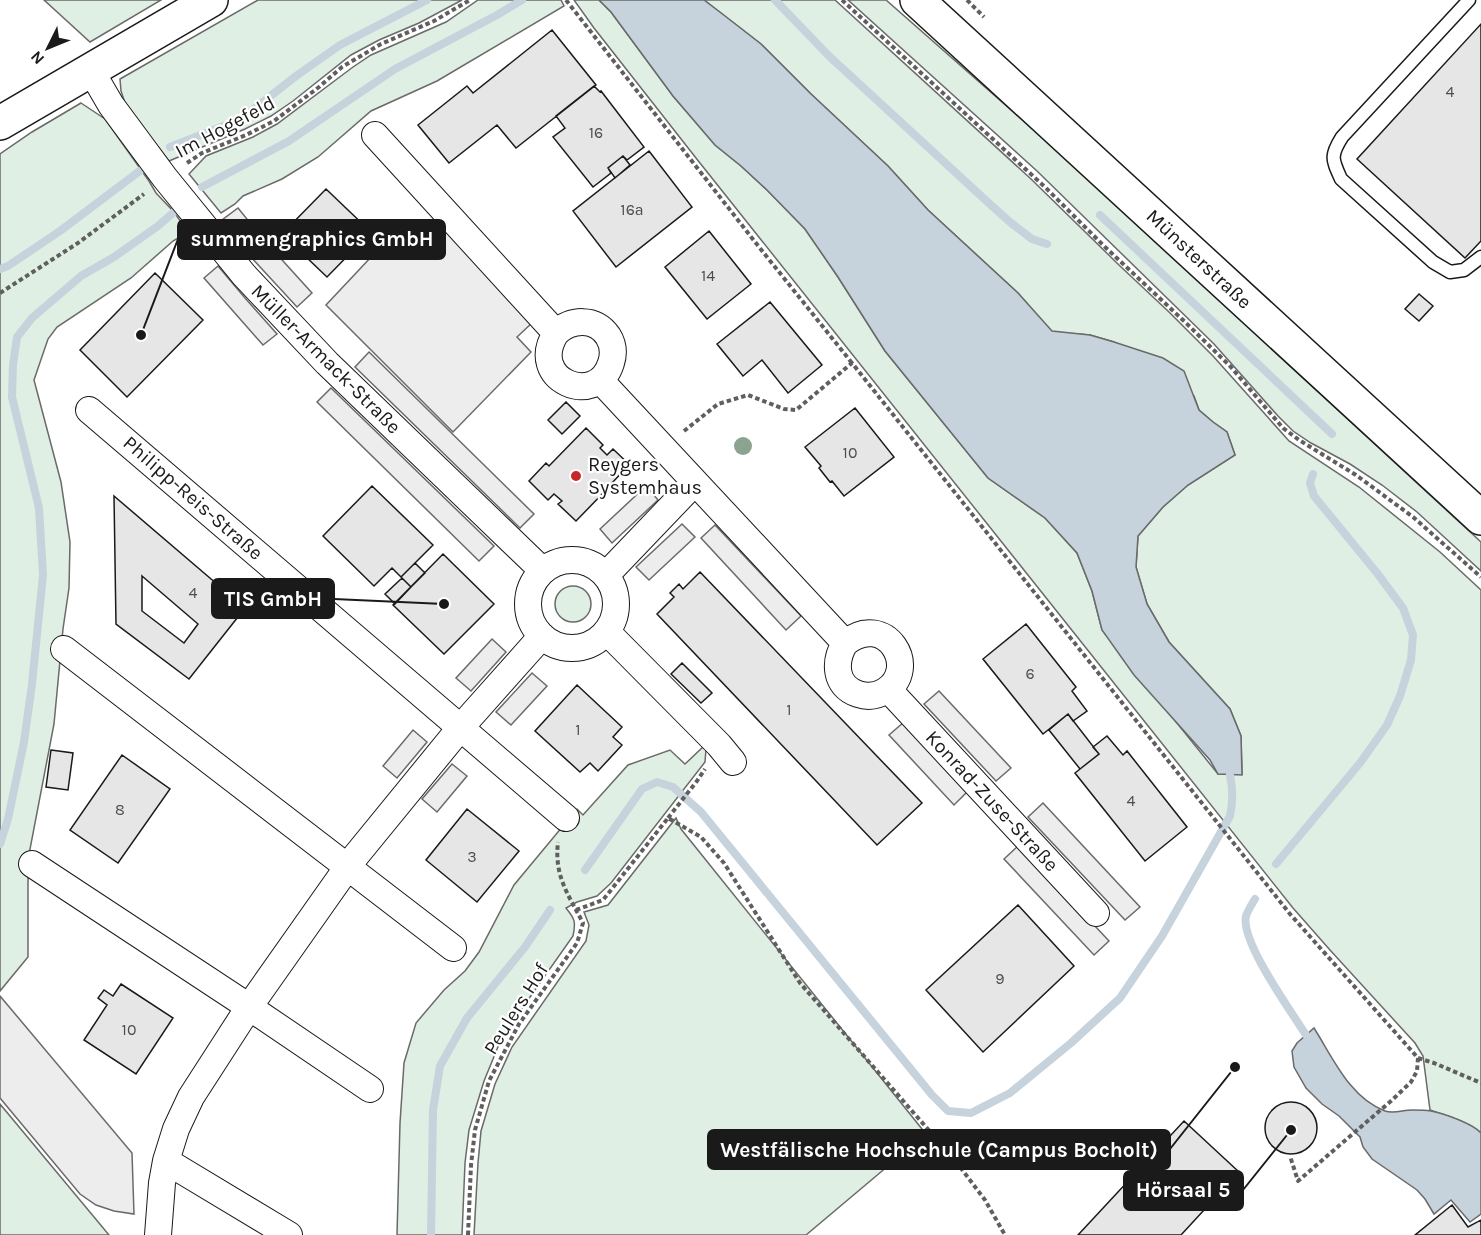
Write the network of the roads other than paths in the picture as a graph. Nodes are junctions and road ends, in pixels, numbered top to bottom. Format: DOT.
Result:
graph roads {
  1 [pos="211,0"];
  2 [pos="917,0"];
  3 [pos="1469,0"];
  4 [pos="90,69"];
  5 [pos="0,122"];
  6 [pos="375,135"];
  7 [pos="1481,257"];
  8 [pos="556,333"];
  9 [pos="600,380"];
  10 [pos="89,410"];
  11 [pos="695,482"];
  12 [pos="1481,518"];
  13 [pos="543,571"];
  14 [pos="606,574"];
  15 [pos="607,632"];
  16 [pos="542,636"];
  17 [pos="845,643"];
  18 [pos="64,649"];
  19 [pos="888,689"];
  20 [pos="460,727"];
  21 [pos="733,762"];
  22 [pos="566,819"];
  23 [pos="32,864"];
  24 [pos="347,866"];
  25 [pos="1096,913"];
  26 [pos="453,948"];
  27 [pos="249,1006"];
  28 [pos="370,1089"];
  29 [pos="166,1161"];
  30 [pos="158,1235"];
  31 [pos="289,1235"];
  1 -- 4 [label="main road"];
  2 -- 12 [label="main road, Münsterstraße"];
  3 -- 7 [label="lane"];
  4 -- 5 [label="main road"];
  4 -- 13 [label="street, Müller-Armack-Straße"];
  6 -- 8 [label="street"];
  8 -- 9 [label="street"];
  8 -- 9 [label="street"];
  9 -- 11 [label="street"];
  10 -- 20 [label="street, Philipp-Reis-Straße"];
  11 -- 14 [label="street"];
  11 -- 17 [label="street"];
  13 -- 14 [label="street"];
  13 -- 16 [label="street"];
  14 -- 15 [label="street"];
  15 -- 16 [label="street"];
  15 -- 21 [label="street"];
  16 -- 20 [label="street"];
  17 -- 19 [label="street"];
  17 -- 19 [label="street"];
  18 -- 24 [label="street"];
  19 -- 25 [label="street, Konrad-Zuse-Straße"];
  20 -- 22 [label="street, Philipp-Reis-Straße"];
  20 -- 24 [label="street"];
  23 -- 27 [label="street"];
  24 -- 26 [label="street"];
  24 -- 27 [label="street"];
  27 -- 28 [label="street"];
  27 -- 29 [label="street"];
  29 -- 30 [label="street"];
  29 -- 31 [label="street"];
}
